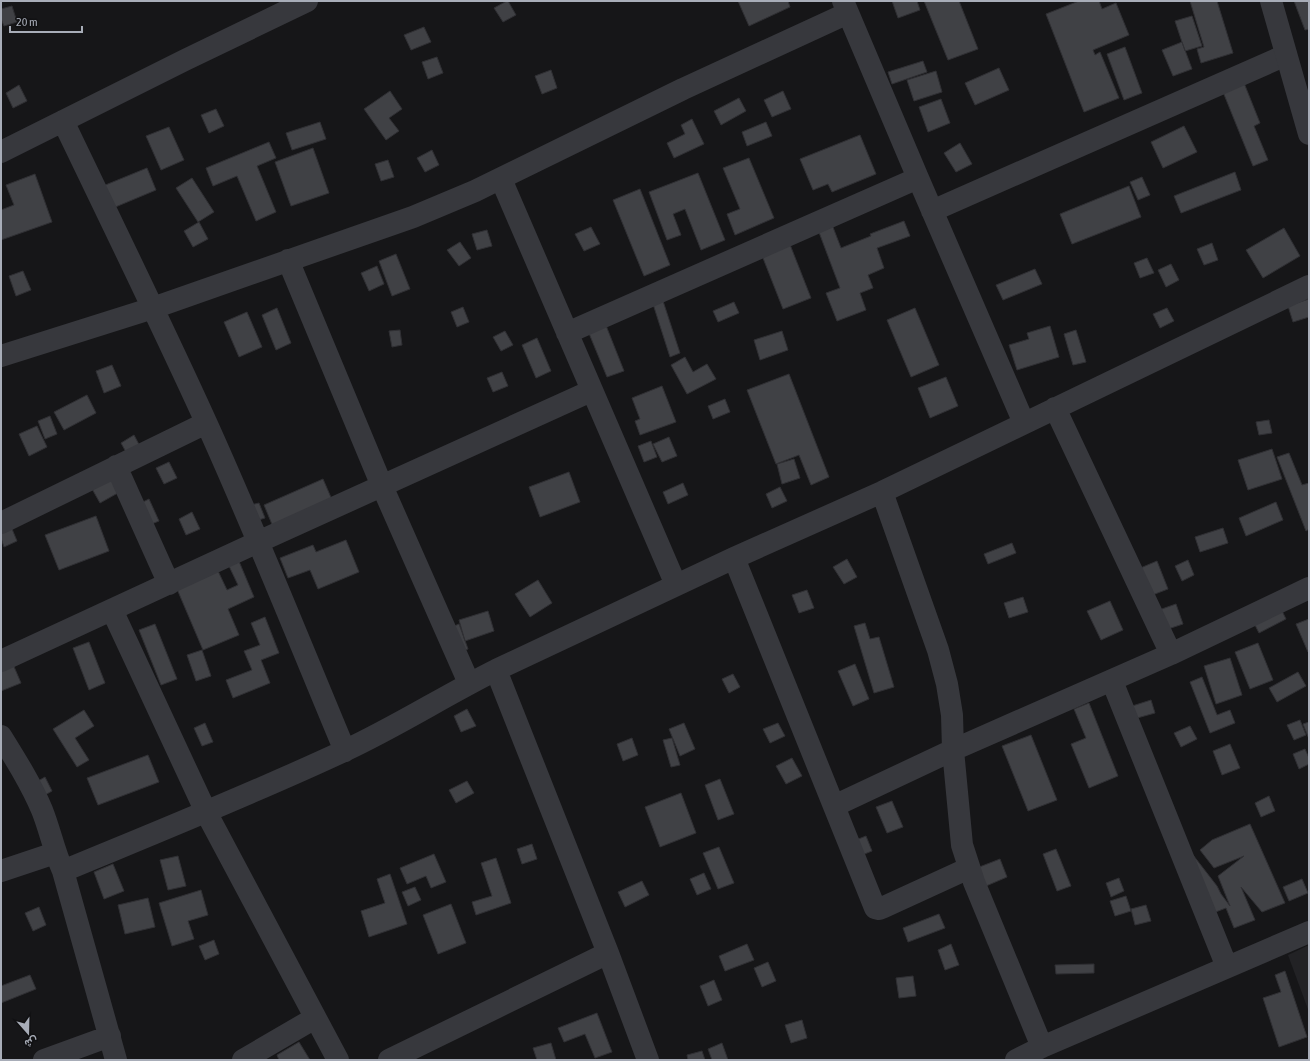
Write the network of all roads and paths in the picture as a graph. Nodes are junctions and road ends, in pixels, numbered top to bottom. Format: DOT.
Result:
graph roads {
  1 [pos="307,1"];
  2 [pos="1271,1"];
  3 [pos="845,7"];
  4 [pos="1286,55"];
  5 [pos="63,121"];
  6 [pos="1309,134"];
  7 [pos="1,152"];
  8 [pos="918,178"];
  9 [pos="501,179"];
  10 [pos="932,211"];
  11 [pos="288,260"];
  12 [pos="1309,286"];
  13 [pos="153,308"];
  14 [pos="567,333"];
  15 [pos="1,356"];
  16 [pos="591,391"];
  17 [pos="1055,408"];
  18 [pos="206,423"];
  19 [pos="1024,423"];
  20 [pos="116,466"];
  21 [pos="382,486"];
  22 [pos="882,492"];
  23 [pos="1,523"];
  24 [pos="258,542"];
  25 [pos="734,558"];
  26 [pos="169,584"];
  27 [pos="676,586"];
  28 [pos="1309,588"];
  29 [pos="112,610"];
  30 [pos="1171,654"];
  31 [pos="1,661"];
  32 [pos="496,670"];
  33 [pos="1112,681"];
  34 [pos="469,684"];
  35 [pos="1,736"];
  36 [pos="953,750"];
  37 [pos="345,751"];
  38 [pos="834,806"];
  39 [pos="206,812"];
  40 [pos="59,862"];
  41 [pos="969,868"];
  42 [pos="1,871"];
  43 [pos="1309,932"];
  44 [pos="608,953"];
  45 [pos="1227,967"];
  46 [pos="315,1018"];
  47 [pos="110,1036"];
  48 [pos="1042,1047"];
  49 [pos="44,1060"];
  50 [pos="116,1060"];
  51 [pos="243,1060"];
  52 [pos="338,1060"];
  53 [pos="389,1060"];
  54 [pos="648,1060"];
  55 [pos="1016,1060"];
  1 -- 5 [label="street"];
  2 -- 4 [label="street"];
  3 -- 8 [label="street"];
  3 -- 9 [label="street"];
  4 -- 6 [label="street"];
  4 -- 10 [label="street"];
  5 -- 7 [label="street"];
  5 -- 13 [label="street"];
  8 -- 10 [label="street"];
  8 -- 14 [label="street"];
  9 -- 11 [label="street"];
  9 -- 14 [label="street"];
  10 -- 19 [label="street"];
  11 -- 13 [label="street"];
  11 -- 21 [label="street"];
  12 -- 17 [label="street"];
  13 -- 15 [label="street"];
  13 -- 18 [label="street"];
  14 -- 16 [label="street"];
  16 -- 21 [label="street"];
  16 -- 27 [label="street"];
  17 -- 19 [label="street"];
  17 -- 30 [label="street"];
  18 -- 20 [label="street"];
  18 -- 24 [label="street"];
  19 -- 22 [label="street"];
  20 -- 23 [label="street"];
  20 -- 26 [label="street"];
  21 -- 24 [label="street"];
  21 -- 34 [label="street"];
  22 -- 25 [label="street"];
  22 -- 36 [label="street"];
  24 -- 26 [label="street"];
  24 -- 37 [label="street"];
  25 -- 27 [label="street"];
  25 -- 38 [label="street"];
  26 -- 29 [label="street"];
  27 -- 32 [label="street"];
  28 -- 30 [label="street"];
  29 -- 31 [label="street"];
  29 -- 39 [label="street"];
  30 -- 33 [label="street"];
  32 -- 34 [label="street"];
  32 -- 44 [label="street"];
  33 -- 36 [label="street"];
  33 -- 45 [label="street"];
  34 -- 37 [label="street"];
  35 -- 40 [label="street"];
  36 -- 38 [label="street"];
  36 -- 41 [label="street"];
  37 -- 39 [label="street"];
  38 -- 41 [label="street"];
  39 -- 40 [label="street"];
  39 -- 46 [label="street"];
  40 -- 42 [label="street"];
  40 -- 47 [label="street"];
  41 -- 48 [label="street"];
  43 -- 45 [label="street"];
  44 -- 53 [label="street"];
  44 -- 54 [label="street"];
  45 -- 48 [label="street"];
  46 -- 51 [label="street"];
  46 -- 52 [label="street"];
  47 -- 49 [label="street"];
  47 -- 50 [label="street"];
  48 -- 55 [label="street"];
}
